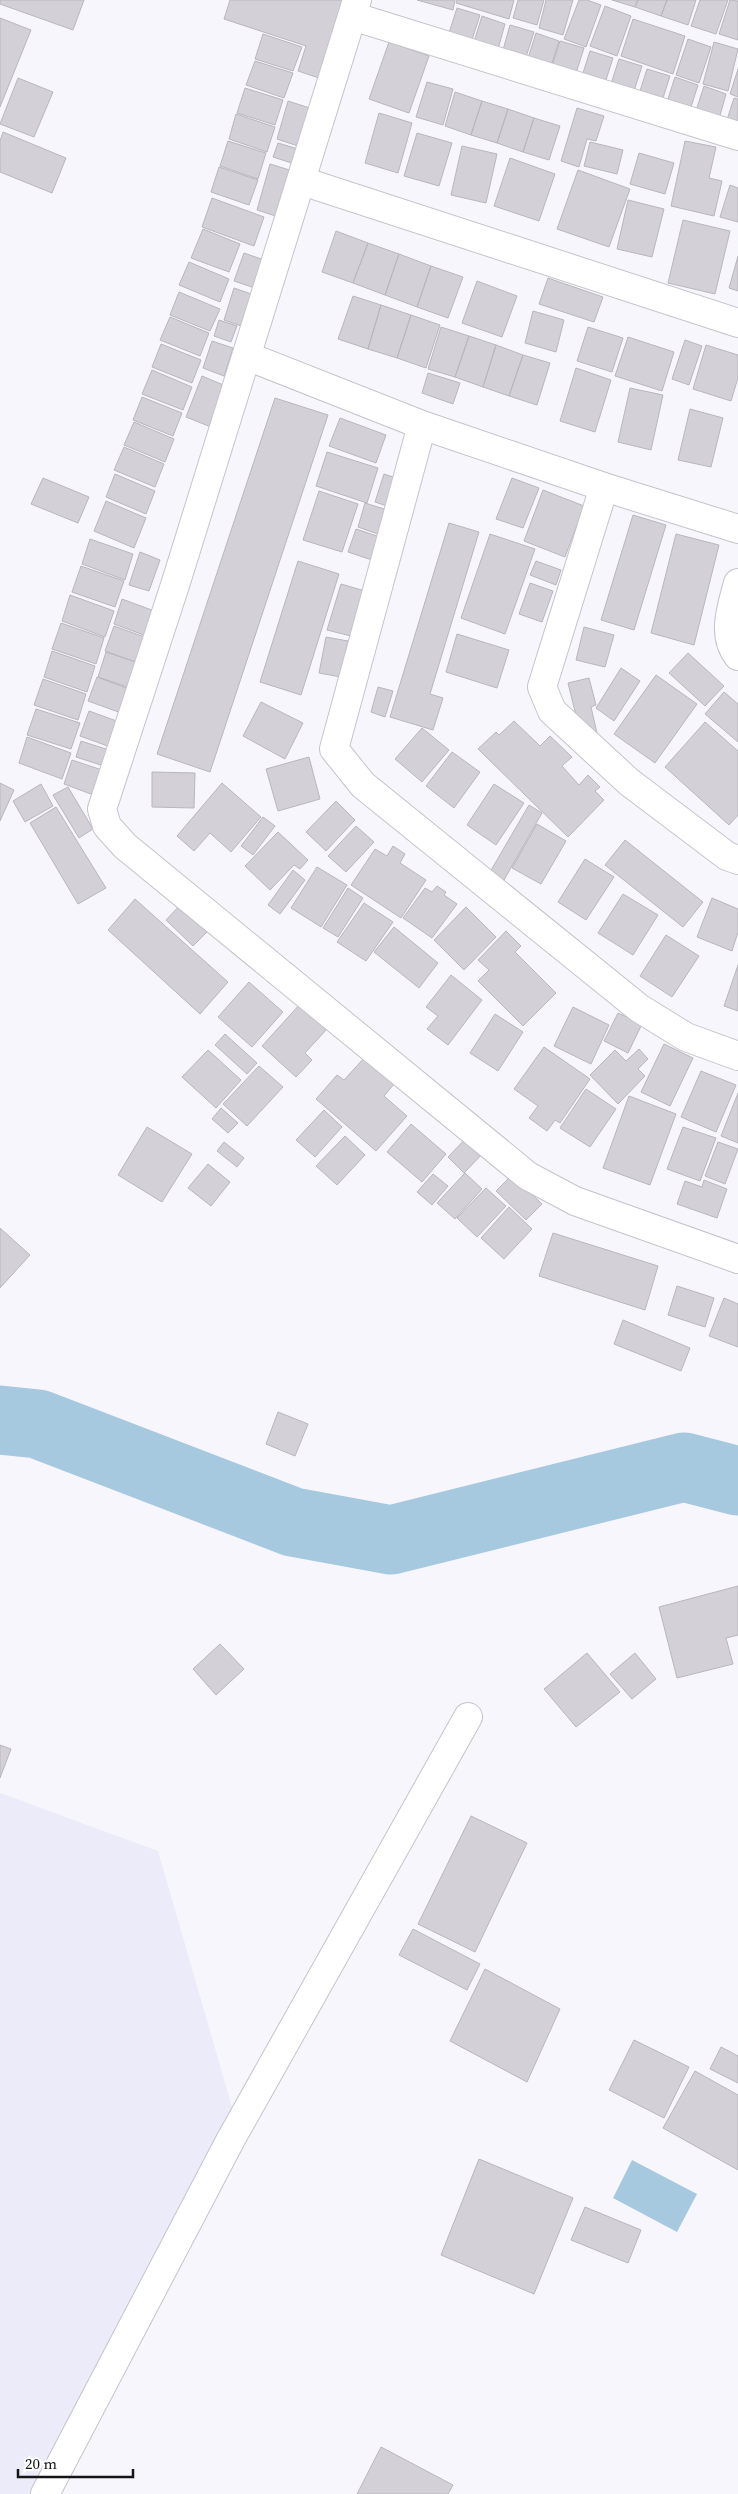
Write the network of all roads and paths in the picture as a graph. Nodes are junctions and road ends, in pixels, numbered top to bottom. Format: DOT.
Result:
graph roads {
  1 [pos="354,8"];
  2 [pos="738,136"];
  3 [pos="302,181"];
  4 [pos="738,323"];
  5 [pos="247,356"];
  6 [pos="422,425"];
  7 [pos="604,487"];
  8 [pos="738,529"];
  9 [pos="738,583"];
  10 [pos="738,656"];
  11 [pos="738,860"];
  12 [pos="738,1056"];
  13 [pos="738,1259"];
  14 [pos="468,1717"];
  15 [pos="46,2494"];
  1 -- 2 [label="street"];
  1 -- 3 [label="street"];
  3 -- 4 [label="street"];
  3 -- 5 [label="street"];
  5 -- 6 [label="street"];
  5 -- 13 [label="street"];
  6 -- 7 [label="street"];
  6 -- 12 [label="street"];
  7 -- 8 [label="street"];
  7 -- 11 [label="street"];
  9 -- 10 [label="street"];
  14 -- 15 [label="street"];
}
